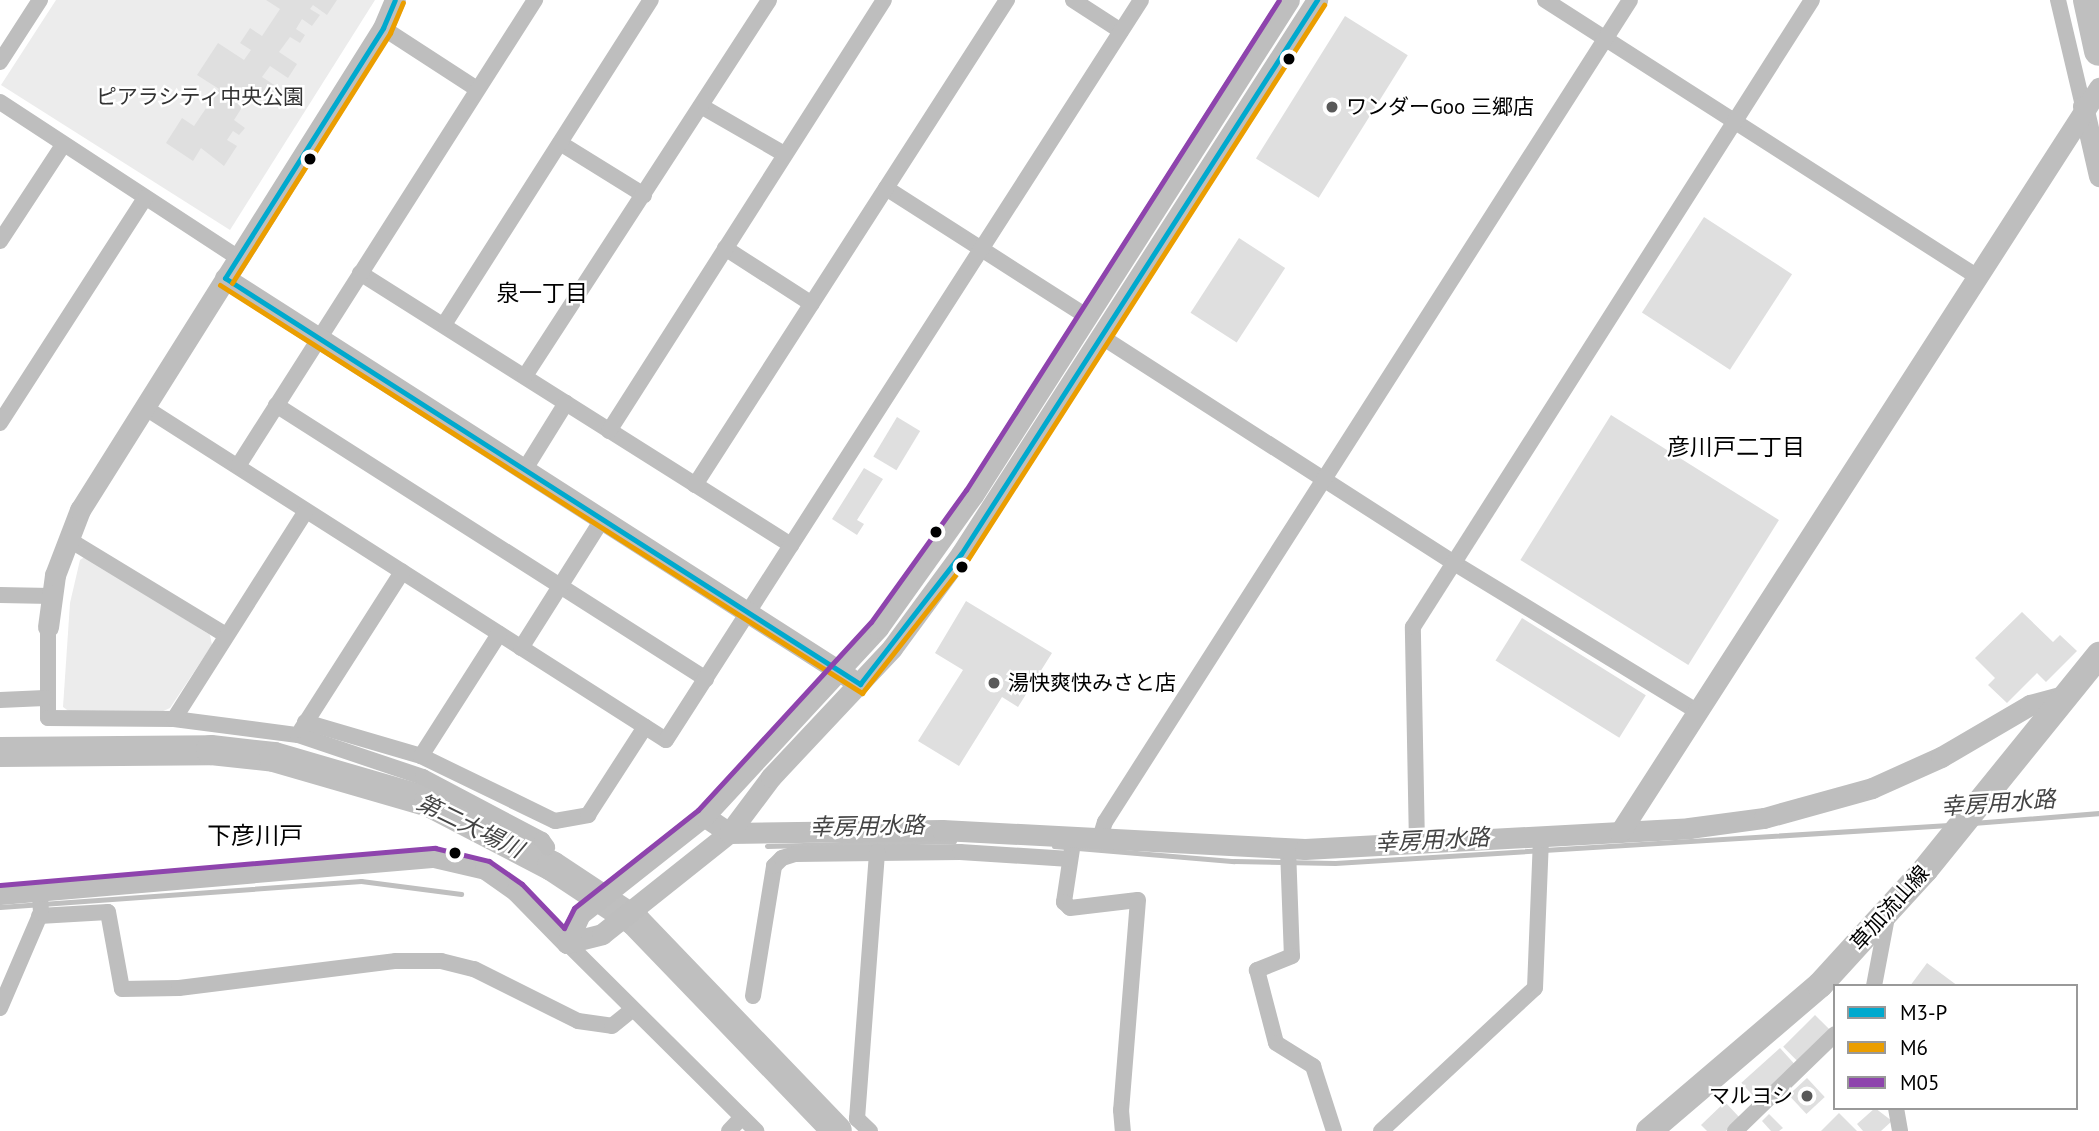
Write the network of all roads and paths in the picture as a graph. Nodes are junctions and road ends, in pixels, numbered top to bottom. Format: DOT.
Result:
graph roads {
  1 [pos="40,0"];
  2 [pos="395,0"];
  3 [pos="535,0"];
  4 [pos="651,0"];
  5 [pos="769,0"];
  6 [pos="884,0"];
  7 [pos="1007,0"];
  8 [pos="1073,0"];
  9 [pos="1141,0"];
  10 [pos="1289,0"];
  11 [pos="1317,0"];
  12 [pos="1545,0"];
  13 [pos="1630,0"];
  14 [pos="1812,0"];
  15 [pos="2058,0"];
  16 [pos="383,28"];
  17 [pos="1121,31"];
  18 [pos="1605,38"];
  19 [pos="5,43"];
  20 [pos="0,62"];
  21 [pos="2099,88"];
  22 [pos="477,89"];
  23 [pos="0,102"];
  24 [pos="701,106"];
  25 [pos="2083,106"];
  26 [pos="1734,121"];
  27 [pos="560,144"];
  28 [pos="63,145"];
  29 [pos="784,154"];
  30 [pos="2099,176"];
  31 [pos="886,188"];
  32 [pos="644,195"];
  33 [pos="145,198"];
  34 [pos="0,242"];
  35 [pos="725,248"];
  36 [pos="981,248"];
  37 [pos="238,258"];
  38 [pos="360,273"];
  39 [pos="1976,276"];
  40 [pos="225,278"];
  41 [pos="812,304"];
  42 [pos="1088,317"];
  43 [pos="444,323"];
  44 [pos="1102,337"];
  45 [pos="318,338"];
  46 [pos="525,376"];
  47 [pos="566,403"];
  48 [pos="276,405"];
  49 [pos="144,407"];
  50 [pos="0,423"];
  51 [pos="608,430"];
  52 [pos="238,466"];
  53 [pos="525,469"];
  54 [pos="1324,478"];
  55 [pos="695,485"];
  56 [pos="306,511"];
  57 [pos="602,520"];
  58 [pos="68,539"];
  59 [pos="791,545"];
  60 [pos="1454,562"];
  61 [pos="402,572"];
  62 [pos="561,586"];
  63 [pos="0,595"];
  64 [pos="51,596"];
  65 [pos="747,613"];
  66 [pos="48,627"];
  67 [pos="499,634"];
  68 [pos="226,635"];
  69 [pos="521,648"];
  70 [pos="2099,654"];
  71 [pos="840,672"];
  72 [pos="706,679"];
  73 [pos="860,684"];
  74 [pos="2067,695"];
  75 [pos="45,698"];
  76 [pos="0,700"];
  77 [pos="1698,712"];
  78 [pos="174,719"];
  79 [pos="645,727"];
  80 [pos="302,728"];
  81 [pos="421,756"];
  82 [pos="704,816"];
  83 [pos="729,832"];
  84 [pos="1620,832"];
  85 [pos="1074,836"];
  86 [pos="1541,837"];
  87 [pos="1100,838"];
  88 [pos="1417,845"];
  89 [pos="547,847"];
  90 [pos="877,852"];
  91 [pos="1288,856"];
  92 [pos="1070,859"];
  93 [pos="40,891"];
  94 [pos="0,894"];
  95 [pos="1888,912"];
  96 [pos="40,914"];
  97 [pos="567,943"];
  98 [pos="1874,984"];
  99 [pos="753,996"];
  100 [pos="0,1008"];
  101 [pos="632,1010"];
  102 [pos="1833,1036"];
  103 [pos="1896,1110"];
  104 [pos="742,1117"];
  105 [pos="729,1131"];
  106 [pos="756,1131"];
  107 [pos="870,1131"];
  108 [pos="1123,1131"];
  109 [pos="1335,1131"];
  110 [pos="1381,1131"];
  111 [pos="1649,1131"];
  112 [pos="1735,1131"];
  113 [pos="1900,1131"];
  1 -- 19 [label="street"];
  2 -- 16 [label="street"];
  3 -- 22 [label="street"];
  4 -- 27 [label="street"];
  5 -- 24 [label="street"];
  6 -- 29 [label="street"];
  7 -- 31 [label="street"];
  8 -- 17 [label="street"];
  9 -- 17 [label="street"];
  10 -- 42 [label="street"];
  11 -- 44 [label="street"];
  12 -- 18 [label="street"];
  13 -- 18 [label="street"];
  14 -- 26 [label="street"];
  15 -- 25 [label="street"];
  16 -- 22 [label="street"];
  16 -- 37 [label="street"];
  17 -- 36 [label="street"];
  18 -- 26 [label="street"];
  18 -- 54 [label="street"];
  19 -- 20 [label="street"];
  21 -- 25 [label="street"];
  22 -- 38 [label="street"];
  23 -- 28 [label="street"];
  24 -- 29 [label="street"];
  24 -- 32 [label="street"];
  25 -- 30 [label="street"];
  25 -- 39 [label="street"];
  26 -- 39 [label="street"];
  26 -- 60 [label="street"];
  27 -- 32 [label="street"];
  27 -- 43 [label="street"];
  28 -- 33 [label="street"];
  28 -- 34 [label="street"];
  29 -- 35 [label="street"];
  31 -- 36 [label="street"];
  31 -- 41 [label="street"];
  32 -- 46 [label="street"];
  33 -- 37 [label="street"];
  33 -- 50 [label="street"];
  35 -- 41 [label="street"];
  35 -- 51 [label="street"];
  36 -- 42 [label="street"];
  36 -- 59 [label="street"];
  37 -- 40 [label="street"];
  38 -- 43 [label="street"];
  38 -- 45 [label="street"];
  39 -- 77 [label="street"];
  40 -- 45 [label="street"];
  40 -- 49 [label="street"];
  41 -- 55 [label="street"];
  42 -- 71 [label="street"];
  43 -- 46 [label="street"];
  44 -- 54 [label="street"];
  44 -- 73 [label="street"];
  45 -- 48 [label="street"];
  45 -- 53 [label="street"];
  46 -- 47 [label="street"];
  47 -- 51 [label="street"];
  47 -- 53 [label="street"];
  48 -- 52 [label="street"];
  48 -- 62 [label="street"];
  49 -- 52 [label="street"];
  49 -- 58 [label="street"];
  51 -- 55 [label="street"];
  52 -- 56 [label="street"];
  53 -- 57 [label="street"];
  54 -- 60 [label="street"];
  54 -- 87 [label="street"];
  55 -- 59 [label="street"];
  56 -- 61 [label="street"];
  56 -- 68 [label="street"];
  57 -- 62 [label="street"];
  57 -- 65 [label="street"];
  58 -- 64 [label="street"];
  58 -- 68 [label="street"];
  59 -- 65 [label="street"];
  60 -- 77 [label="street"];
  60 -- 88 [label="street"];
  61 -- 67 [label="street"];
  61 -- 80 [label="street"];
  62 -- 69 [label="street"];
  62 -- 72 [label="street"];
  63 -- 64 [label="street"];
  64 -- 66 [label="street"];
  65 -- 71 [label="street"];
  65 -- 72 [label="street"];
  66 -- 75 [label="street"];
  67 -- 69 [label="street"];
  67 -- 81 [label="street"];
  68 -- 78 [label="street"];
  69 -- 79 [label="street"];
  70 -- 74 [label="main road, 草加流山線"];
  71 -- 73 [label="street"];
  71 -- 82 [label="street"];
  72 -- 79 [label="street"];
  73 -- 83 [label="street"];
  74 -- 84 [label="street"];
  74 -- 95 [label="main road, 草加流山線"];
  75 -- 76 [label="street"];
  75 -- 78 [label="street"];
  77 -- 84 [label="street"];
  78 -- 80 [label="street"];
  79 -- 81 [label="street"];
  80 -- 81 [label="street"];
  80 -- 89 [label="street"];
  82 -- 83 [label="street"];
  82 -- 97 [label="street"];
  83 -- 85 [label="street"];
  83 -- 97 [label="street"];
  84 -- 86 [label="street"];
  85 -- 87 [label="street"];
  85 -- 92 [label="street"];
  86 -- 88 [label="street"];
  86 -- 110 [label="street"];
  87 -- 91 [label="street"];
  88 -- 91 [label="street"];
  90 -- 92 [label="street"];
  90 -- 99 [label="street"];
  90 -- 107 [label="street"];
  91 -- 109 [label="street"];
  92 -- 108 [label="street"];
  93 -- 94 [label="street"];
  93 -- 96 [label="street"];
  93 -- 97 [label="street"];
  95 -- 98 [label="street"];
  95 -- 111 [label="main road, 草加流山線"];
  96 -- 100 [label="street"];
  96 -- 101 [label="street"];
  97 -- 101 [label="street"];
  101 -- 104 [label="street"];
  102 -- 112 [label="street"];
  103 -- 113 [label="street"];
  104 -- 105 [label="street"];
  104 -- 106 [label="street"];
}
